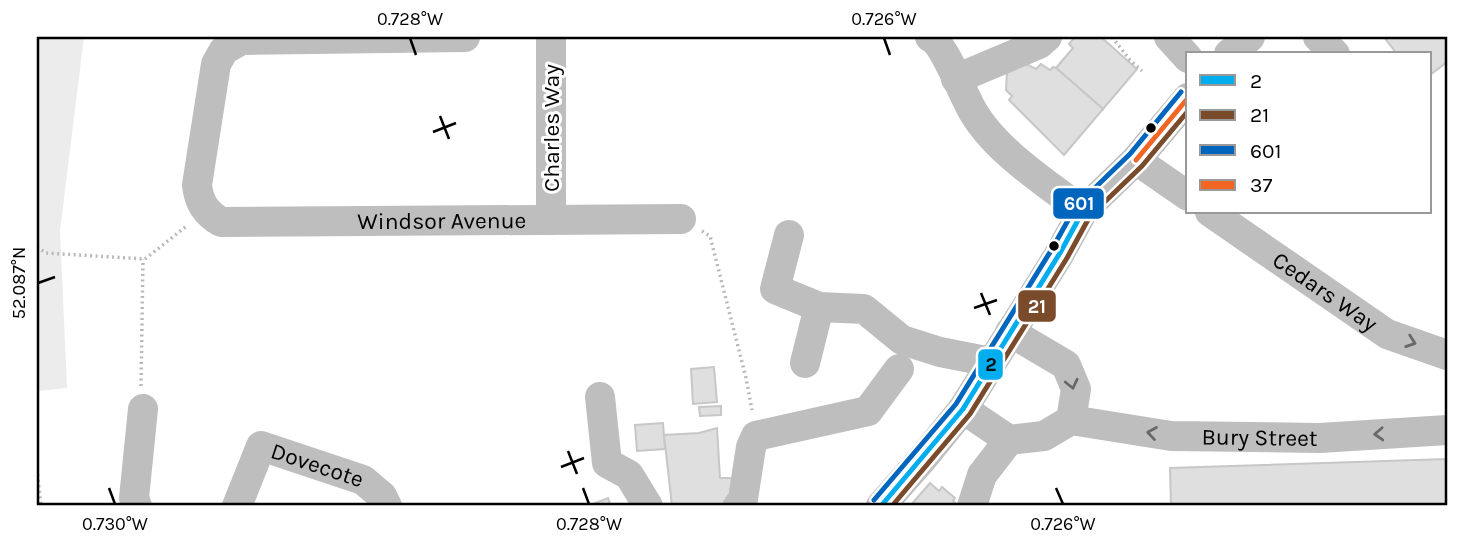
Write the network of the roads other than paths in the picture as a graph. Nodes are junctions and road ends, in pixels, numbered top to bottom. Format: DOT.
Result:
graph roads {
  1 [pos="465,37"];
  2 [pos="551,37"];
  3 [pos="930,37"];
  4 [pos="1047,37"];
  5 [pos="1169,37"];
  6 [pos="1250,37"];
  7 [pos="1318,37"];
  8 [pos="1231,52"];
  9 [pos="1333,52"];
  10 [pos="1186,56"];
  11 [pos="956,79"];
  12 [pos="1186,102"];
  13 [pos="1136,160"];
  14 [pos="1186,195"];
  15 [pos="1083,211"];
  16 [pos="1213,214"];
  17 [pos="681,219"];
  18 [pos="551,220"];
  19 [pos="789,235"];
  20 [pos="819,307"];
  21 [pos="1010,332"];
  22 [pos="1447,355"];
  23 [pos="991,362"];
  24 [pos="805,363"];
  25 [pos="899,369"];
  26 [pos="600,397"];
  27 [pos="143,409"];
  28 [pos="963,409"];
  29 [pos="1071,420"];
  30 [pos="1447,430"];
  31 [pos="1009,440"];
  32 [pos="137,506"];
  33 [pos="237,506"];
  34 [pos="387,506"];
  35 [pos="648,506"];
  36 [pos="738,506"];
  37 [pos="881,506"];
  38 [pos="972,506"];
  1 -- 18 [label="street, Windsor Avenue"];
  2 -- 18 [label="street, Charles Way"];
  3 -- 11 [label="street"];
  4 -- 11 [label="street"];
  5 -- 10 [label="street"];
  6 -- 8 [label="street"];
  7 -- 9 [label="street"];
  11 -- 15 [label="street"];
  12 -- 13 [label="street"];
  13 -- 14 [label="street"];
  13 -- 15 [label="street"];
  15 -- 21 [label="street"];
  16 -- 22 [label="street, Cedars Way, one-way"];
  17 -- 18 [label="street, Windsor Avenue"];
  19 -- 20 [label="street"];
  20 -- 23 [label="street"];
  20 -- 24 [label="street"];
  21 -- 23 [label="street"];
  21 -- 29 [label="street, one-way"];
  23 -- 28 [label="street"];
  25 -- 36 [label="street"];
  26 -- 35 [label="street"];
  27 -- 32 [label="street"];
  28 -- 31 [label="street"];
  28 -- 37 [label="street"];
  30 -- 29 [label="street, Bury Street, one-way"];
  29 -- 31 [label="street"];
  31 -- 38 [label="street"];
  33 -- 34 [label="street, Dovecote"];
}
